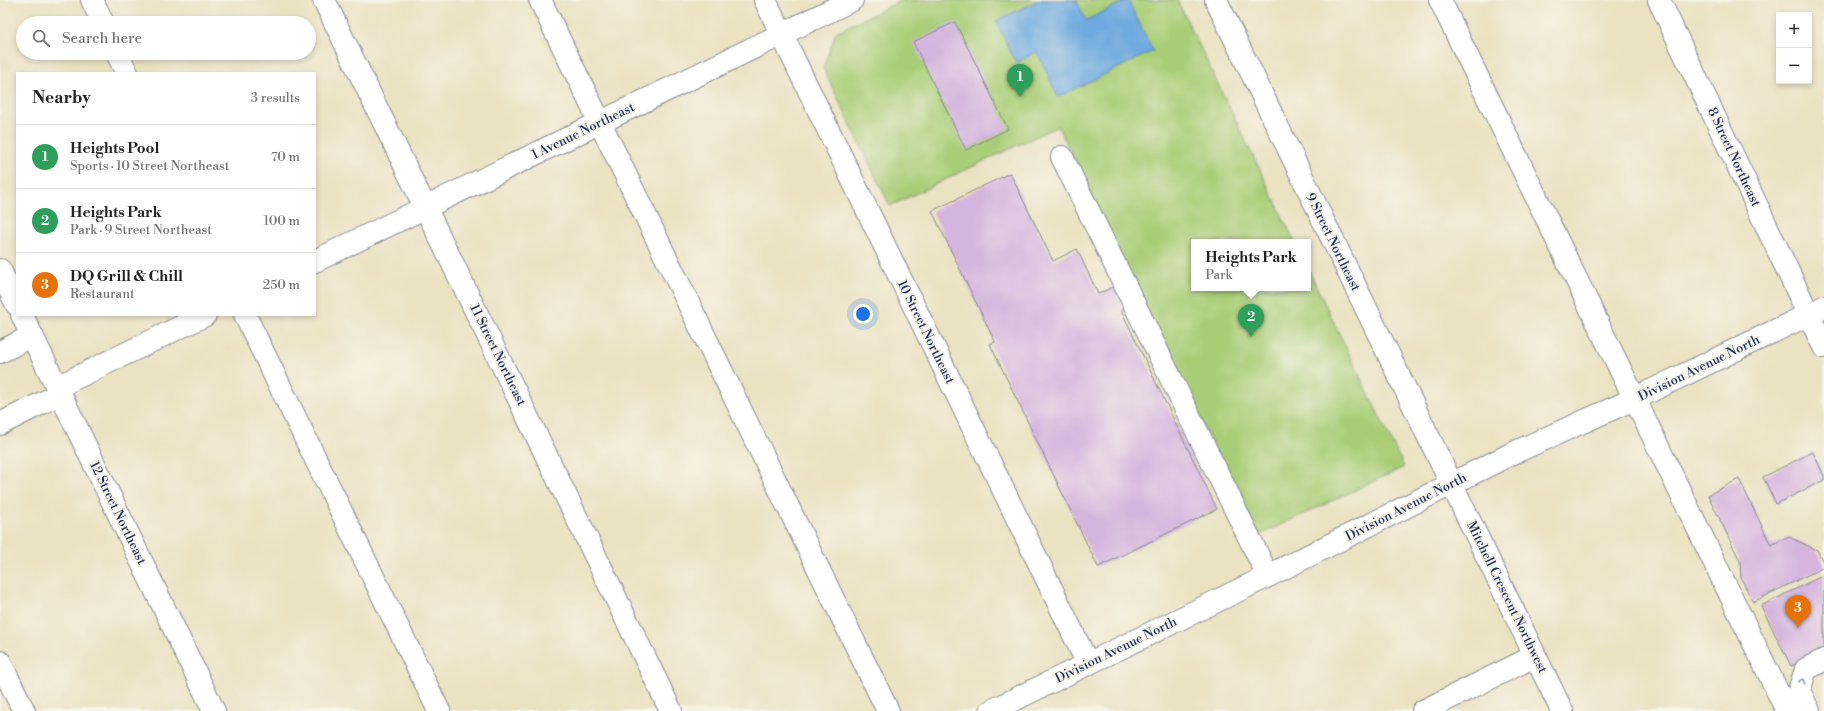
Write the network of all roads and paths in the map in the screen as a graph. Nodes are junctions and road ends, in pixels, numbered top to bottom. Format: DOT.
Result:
graph roads {
  1 [pos="92,0"];
  2 [pos="324,0"];
  3 [pos="540,0"];
  4 [pos="765,0"];
  5 [pos="852,0"];
  6 [pos="1216,0"];
  7 [pos="1440,0"];
  8 [pos="1659,0"];
  9 [pos="100,16"];
  10 [pos="781,34"];
  11 [pos="121,60"];
  12 [pos="127,72"];
  13 [pos="600,122"];
  14 [pos="1062,157"];
  15 [pos="425,208"];
  16 [pos="316,261"];
  17 [pos="0,270"];
  18 [pos="16,303"];
  19 [pos="1816,311"];
  20 [pos="22,316"];
  21 [pos="203,316"];
  22 [pos="246,316"];
  23 [pos="32,336"];
  24 [pos="1824,347"];
  25 [pos="0,352"];
  26 [pos="59,390"];
  27 [pos="1634,399"];
  28 [pos="0,424"];
  29 [pos="1451,484"];
  30 [pos="1268,576"];
  31 [pos="1535,656"];
  32 [pos="1824,660"];
  33 [pos="0,662"];
  34 [pos="1088,664"];
  35 [pos="24,711"];
  36 [pos="214,711"];
  37 [pos="439,711"];
  38 [pos="671,711"];
  39 [pos="888,711"];
  40 [pos="991,711"];
  41 [pos="1423,711"];
  42 [pos="1562,711"];
  43 [pos="1787,711"];
  44 [pos="1809,711"];
  1 -- 9 [label="street"];
  2 -- 15 [label="street, 11 Street Northeast"];
  3 -- 13 [label="street"];
  4 -- 10 [label="street, 10 Street Northeast"];
  5 -- 10 [label="street, 1 Avenue Northeast"];
  6 -- 29 [label="street, 9 Street Northeast"];
  7 -- 27 [label="street"];
  8 -- 19 [label="street, 8 Street Northeast"];
  10 -- 13 [label="street, 1 Avenue Northeast"];
  10 -- 34 [label="street, 10 Street Northeast"];
  11 -- 12 [label="street"];
  13 -- 15 [label="street, 1 Avenue Northeast"];
  13 -- 39 [label="street"];
  14 -- 30 [label="street"];
  15 -- 16 [label="street, 1 Avenue Northeast"];
  15 -- 38 [label="street, 11 Street Northeast"];
  17 -- 18 [label="street"];
  19 -- 24 [label="street, 8 Street Northeast"];
  19 -- 27 [label="street, Division Avenue North"];
  20 -- 23 [label="street, 12 Street Northeast"];
  21 -- 26 [label="street"];
  22 -- 37 [label="street"];
  23 -- 25 [label="street"];
  23 -- 26 [label="street, 12 Street Northeast"];
  26 -- 28 [label="street"];
  26 -- 36 [label="street, 12 Street Northeast"];
  27 -- 29 [label="street, Division Avenue North"];
  27 -- 43 [label="street"];
  29 -- 30 [label="street, Division Avenue North"];
  29 -- 31 [label="street, Mitchell Crescent Northwest"];
  30 -- 34 [label="street, Division Avenue North"];
  31 -- 41 [label="street"];
  31 -- 42 [label="street, Mitchell Crescent Northwest"];
  44 -- 32 [label="street, one-way"];
  33 -- 35 [label="street"];
  34 -- 40 [label="street, Division Avenue North"];
}
